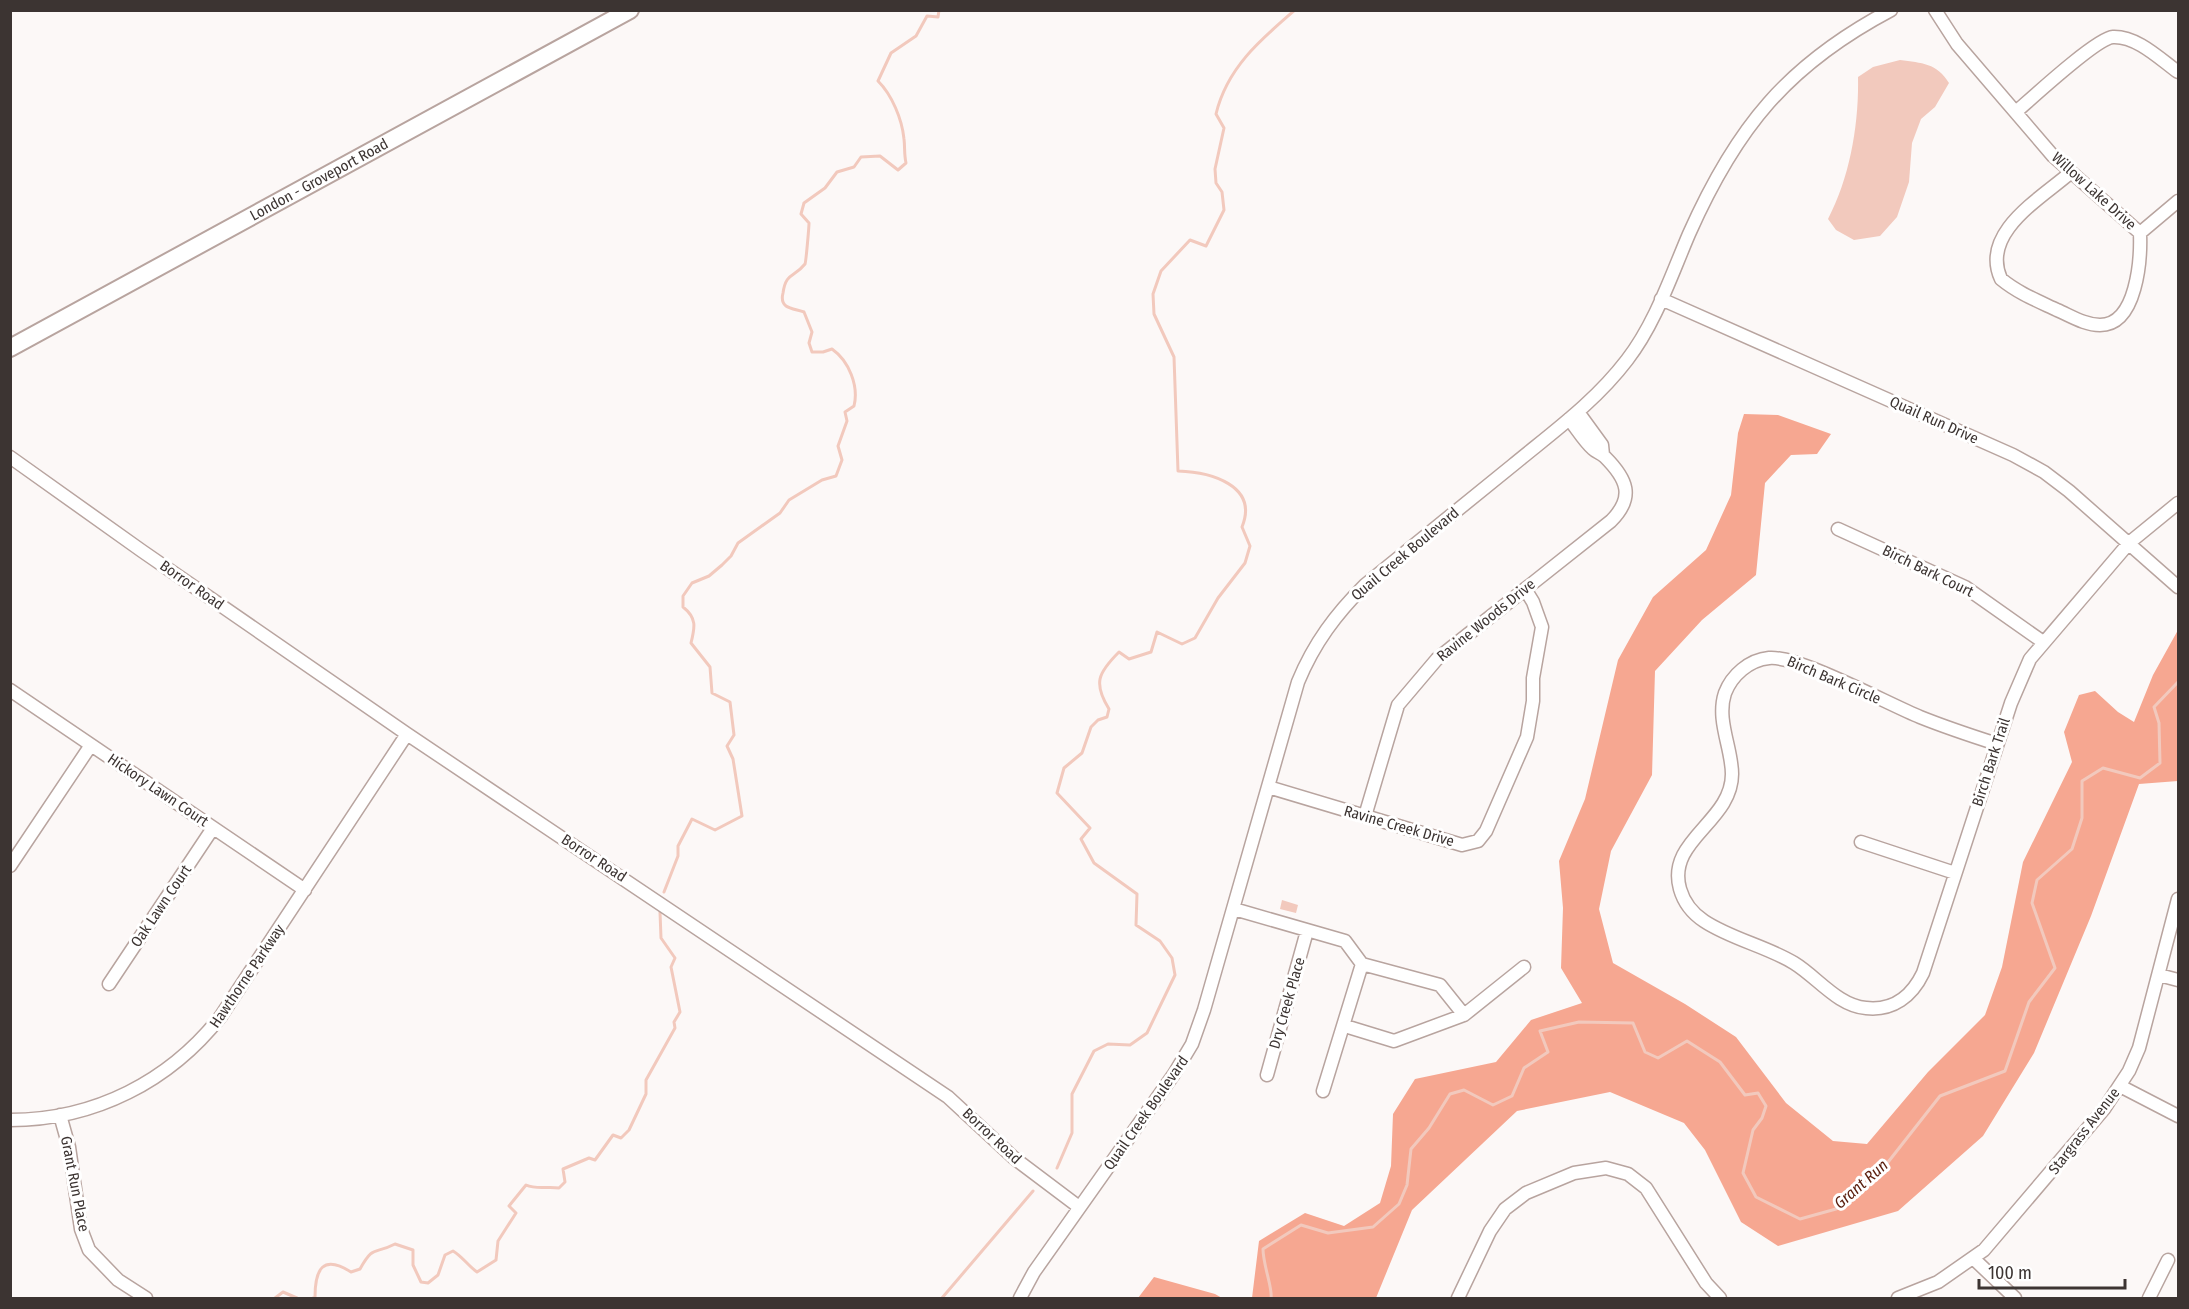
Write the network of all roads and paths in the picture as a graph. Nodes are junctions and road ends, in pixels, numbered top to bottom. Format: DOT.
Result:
graph roads {
  1 [pos="630,10"];
  2 [pos="1891,10"];
  3 [pos="1935,10"];
  4 [pos="2178,72"];
  5 [pos="2017,111"];
  6 [pos="2070,173"];
  7 [pos="2178,201"];
  8 [pos="2140,233"];
  9 [pos="1661,299"];
  10 [pos="10,348"];
  11 [pos="1573,416"];
  12 [pos="10,457"];
  13 [pos="2178,503"];
  14 [pos="1838,529"];
  15 [pos="2129,543"];
  16 [pos="2178,587"];
  17 [pos="1525,589"];
  18 [pos="2043,642"];
  19 [pos="10,690"];
  20 [pos="408,734"];
  21 [pos="1997,744"];
  22 [pos="91,745"];
  23 [pos="1268,787"];
  24 [pos="1365,816"];
  25 [pos="213,828"];
  26 [pos="1861,842"];
  27 [pos="10,866"];
  28 [pos="1955,873"];
  29 [pos="305,890"];
  30 [pos="2178,899"];
  31 [pos="1234,909"];
  32 [pos="1307,931"];
  33 [pos="1362,964"];
  34 [pos="1524,967"];
  35 [pos="2159,975"];
  36 [pos="2178,980"];
  37 [pos="109,984"];
  38 [pos="1836,995"];
  39 [pos="1464,1015"];
  40 [pos="1345,1026"];
  41 [pos="1267,1075"];
  42 [pos="2120,1086"];
  43 [pos="1323,1091"];
  44 [pos="60,1115"];
  45 [pos="2178,1116"];
  46 [pos="10,1120"];
  47 [pos="1079,1206"];
  48 [pos="1974,1259"];
  49 [pos="2168,1260"];
  50 [pos="146,1299"];
  51 [pos="1020,1299"];
  52 [pos="1458,1299"];
  53 [pos="1720,1299"];
  54 [pos="1898,1299"];
  55 [pos="2015,1299"];
  56 [pos="2149,1299"];
  1 -- 10 [label="main road, London - Groveport Road"];
  2 -- 9 [label="street, Quail Creek Boulevard"];
  3 -- 5 [label="street, Willow Lake Drive"];
  4 -- 5 [label="street"];
  5 -- 6 [label="street, Willow Lake Drive"];
  6 -- 8 [label="street, Willow Lake Drive"];
  6 -- 8 [label="street"];
  7 -- 8 [label="street, Willow Lake Drive"];
  9 -- 11 [label="street, Quail Creek Boulevard"];
  9 -- 15 [label="street, Quail Run Drive"];
  11 -- 17 [label="street, Ravine Woods Drive"];
  11 -- 23 [label="street, Quail Creek Boulevard"];
  12 -- 20 [label="street, Borror Road"];
  13 -- 15 [label="street, Birch Bark Trail"];
  14 -- 18 [label="street, Birch Bark Court"];
  15 -- 16 [label="street, Quail Run Drive"];
  15 -- 18 [label="street, Birch Bark Trail"];
  17 -- 24 [label="street, Ravine Woods Drive"];
  17 -- 24 [label="street, Ravine Creek Drive"];
  18 -- 21 [label="street, Birch Bark Trail"];
  19 -- 22 [label="street, Hickory Lawn Court"];
  20 -- 29 [label="street, Hawthorne Parkway"];
  20 -- 47 [label="street, Borror Road"];
  21 -- 28 [label="street, Birch Bark Trail"];
  21 -- 38 [label="street, Birch Bark Circle"];
  22 -- 25 [label="street, Hickory Lawn Court"];
  22 -- 27 [label="street"];
  23 -- 24 [label="street, Ravine Creek Drive"];
  23 -- 31 [label="street, Quail Creek Boulevard"];
  25 -- 29 [label="street, Hickory Lawn Court"];
  25 -- 37 [label="street, Oak Lawn Court"];
  26 -- 28 [label="street"];
  28 -- 38 [label="street, Birch Bark Trail"];
  29 -- 44 [label="street, Hawthorne Parkway"];
  30 -- 35 [label="street, Stargrass Avenue"];
  31 -- 32 [label="street"];
  31 -- 47 [label="street, Quail Creek Boulevard"];
  32 -- 33 [label="street"];
  32 -- 41 [label="street, Dry Creek Place"];
  33 -- 39 [label="street"];
  33 -- 40 [label="street"];
  34 -- 39 [label="street"];
  35 -- 36 [label="street"];
  35 -- 42 [label="street, Stargrass Avenue"];
  39 -- 40 [label="street"];
  40 -- 43 [label="street"];
  42 -- 45 [label="street"];
  42 -- 48 [label="street, Stargrass Avenue"];
  44 -- 46 [label="street, Hawthorne Parkway"];
  44 -- 50 [label="street, Grant Run Place"];
  47 -- 51 [label="street"];
  48 -- 54 [label="street, Stargrass Avenue"];
  48 -- 55 [label="street"];
  49 -- 56 [label="street"];
  52 -- 53 [label="street"];
}
